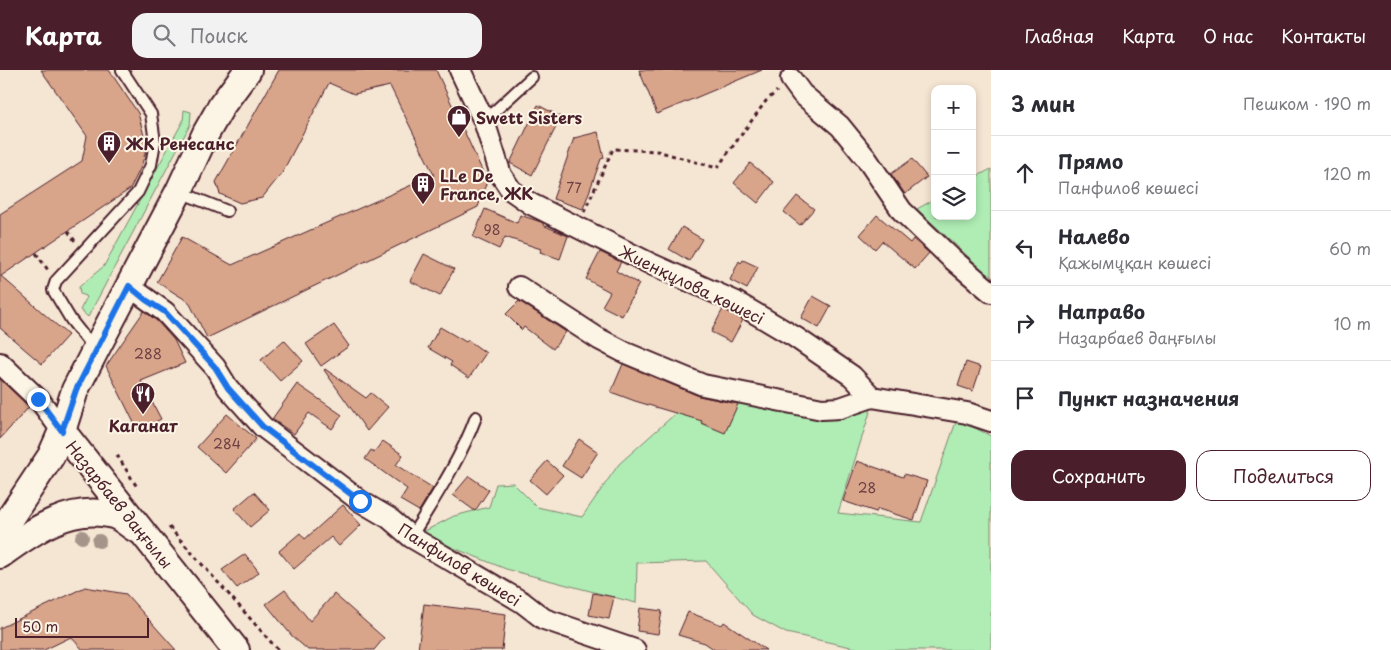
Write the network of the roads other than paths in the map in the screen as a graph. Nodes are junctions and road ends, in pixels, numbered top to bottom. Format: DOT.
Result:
graph roads {
  1 [pos="122,70"];
  2 [pos="248,70"];
  3 [pos="460,70"];
  4 [pos="532,78"];
  5 [pos="791,79"];
  6 [pos="484,121"];
  7 [pos="179,191"];
  8 [pos="227,211"];
  9 [pos="129,286"];
  10 [pos="519,287"];
  11 [pos="991,292"];
  12 [pos="95,351"];
  13 [pos="0,363"];
  14 [pos="872,397"];
  15 [pos="476,417"];
  16 [pos="991,421"];
  17 [pos="62,431"];
  18 [pos="154,528"];
  19 [pos="0,533"];
  20 [pos="411,537"];
  21 [pos="0,555"];
  22 [pos="236,650"];
  23 [pos="635,650"];
  1 -- 12 [label="lane"];
  2 -- 7 [label="street"];
  3 -- 6 [label="street, Жиенқұлова көшесі"];
  4 -- 6 [label="lane"];
  5 -- 11 [label="street"];
  6 -- 14 [label="street, Жиенқұлова көшесі"];
  7 -- 8 [label="lane"];
  7 -- 9 [label="street"];
  9 -- 12 [label="street"];
  9 -- 20 [label="street, Панфилов көшесі"];
  10 -- 14 [label="street"];
  12 -- 17 [label="street"];
  13 -- 17 [label="street, Назарбаев даңғылы"];
  14 -- 16 [label="street"];
  15 -- 20 [label="lane"];
  17 -- 18 [label="street, Назарбаев даңғылы"];
  17 -- 19 [label="street"];
  18 -- 21 [label="street"];
  18 -- 22 [label="street, Назарбаев даңғылы"];
  20 -- 23 [label="street, Панфилов көшесі"];
}
